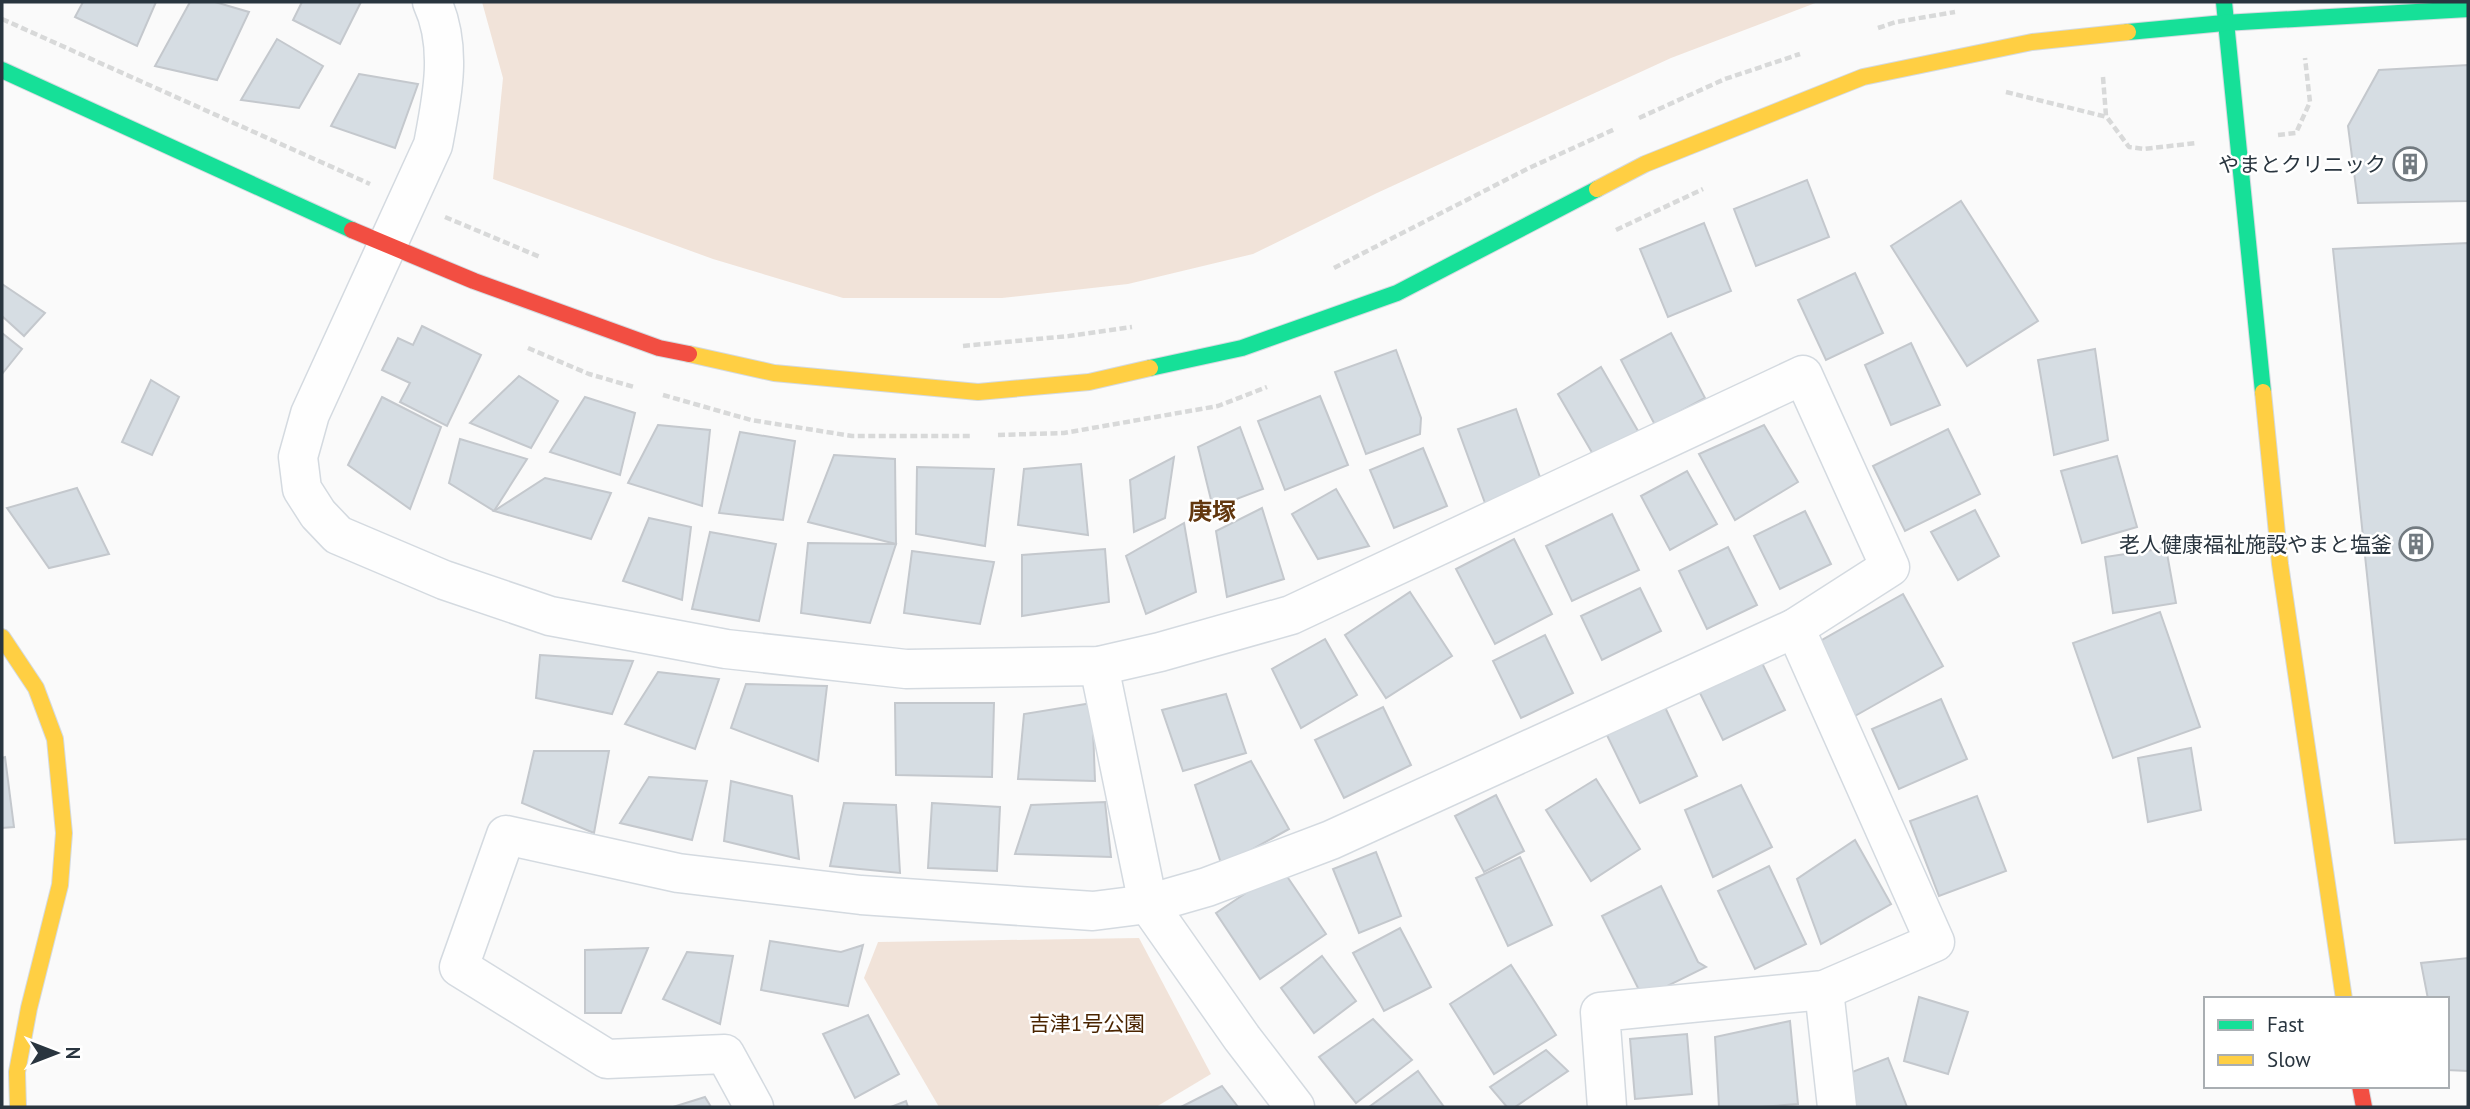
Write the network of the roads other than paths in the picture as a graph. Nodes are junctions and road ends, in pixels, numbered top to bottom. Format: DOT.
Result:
graph roads {
  1 [pos="432,2"];
  2 [pos="2224,2"];
  3 [pos="2468,9"];
  4 [pos="2224,23"];
  5 [pos="2,70"];
  6 [pos="387,246"];
  7 [pos="1795,628"];
  8 [pos="2,637"];
  9 [pos="1099,666"];
  10 [pos="1148,904"];
  11 [pos="1824,990"];
  12 [pos="2344,997"];
  13 [pos="2360,1088"];
  14 [pos="18,1107"];
  15 [pos="754,1107"];
  16 [pos="1294,1107"];
  17 [pos="1607,1107"];
  18 [pos="1836,1107"];
  19 [pos="2364,1107"];
  1 -- 6 [label="street"];
  2 -- 4 [label="street"];
  3 -- 4 [label="street"];
  4 -- 6 [label="street"];
  4 -- 12 [label="street"];
  5 -- 6 [label="street"];
  6 -- 9 [label="street"];
  7 -- 9 [label="street"];
  7 -- 10 [label="street"];
  7 -- 11 [label="street"];
  8 -- 14 [label="street"];
  9 -- 10 [label="street"];
  10 -- 15 [label="street"];
  10 -- 16 [label="street"];
  11 -- 17 [label="street"];
  11 -- 18 [label="street"];
  13 -- 19 [label="street"];
}
